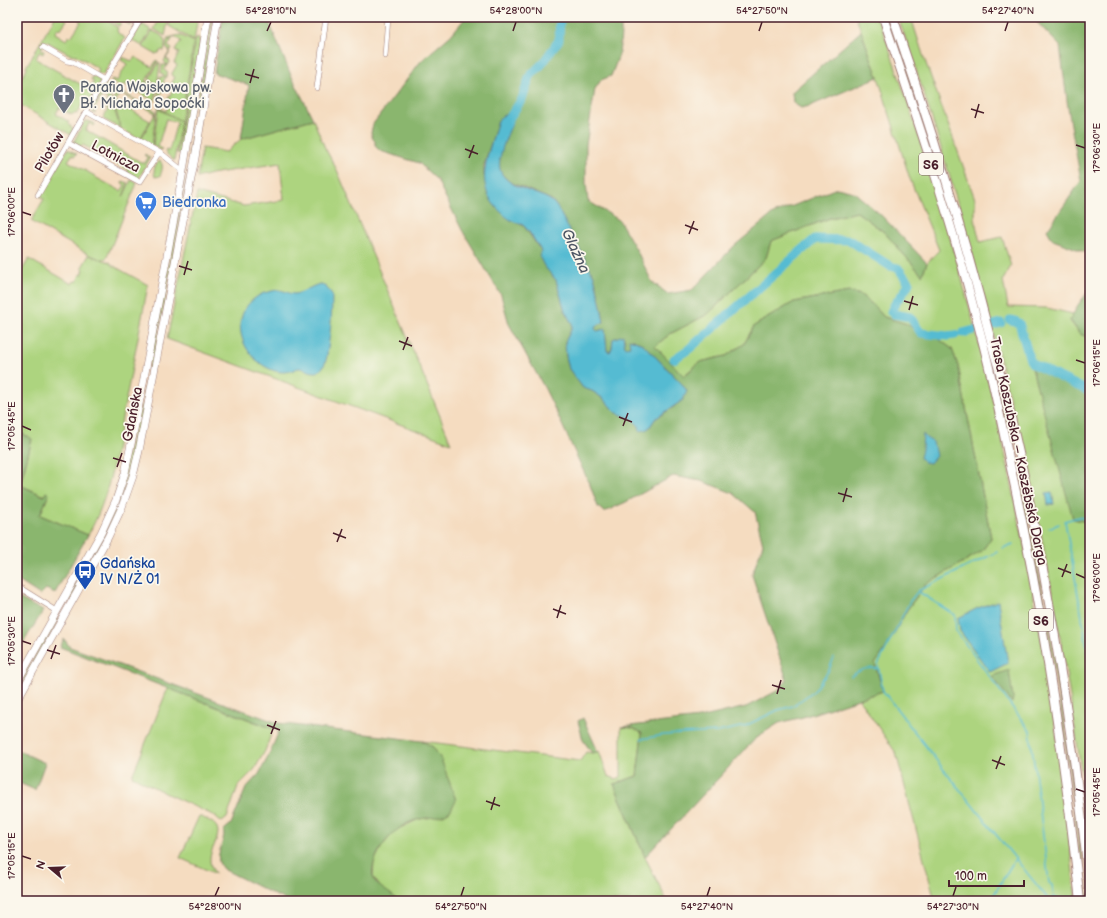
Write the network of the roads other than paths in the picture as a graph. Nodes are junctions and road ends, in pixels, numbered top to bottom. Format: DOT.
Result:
graph roads {
  1 [pos="142,17"];
  2 [pos="208,17"];
  3 [pos="218,17"];
  4 [pos="326,17"];
  5 [pos="388,17"];
  6 [pos="883,17"];
  7 [pos="893,17"];
  8 [pos="43,47"];
  9 [pos="385,56"];
  10 [pos="104,80"];
  11 [pos="317,88"];
  12 [pos="87,112"];
  13 [pos="68,143"];
  14 [pos="164,155"];
  15 [pos="183,171"];
  16 [pos="38,195"];
  17 [pos="987,341"];
  18 [pos="17,586"];
  19 [pos="57,611"];
  20 [pos="17,682"];
  21 [pos="17,700"];
  22 [pos="1090,890"];
  23 [pos="1080,901"];
  1 -- 10 [label="street, Pilotów"];
  2 -- 15 [label="main road, Gdańska"];
  3 -- 21 [label="main road, Gdańska"];
  4 -- 11 [label="street"];
  5 -- 9 [label="street"];
  6 -- 17 [label="highway, Trasa Kaszubska – Kaszëbskô Darga / S6"];
  7 -- 17 [label="highway, Trasa Kaszubska – Kaszëbskô Darga / S6"];
  8 -- 10 [label="street"];
  10 -- 12 [label="street, Pilotów"];
  12 -- 13 [label="street, Pilotów"];
  12 -- 14 [label="street, Lotnicza"];
  13 -- 14 [label="street, Lotnicza"];
  13 -- 16 [label="street, Pilotów"];
  14 -- 15 [label="street"];
  15 -- 19 [label="main road, Gdańska"];
  17 -- 22 [label="highway, Trasa Kaszubska – Kaszëbskô Darga / S6"];
  17 -- 23 [label="highway, Trasa Kaszubska – Kaszëbskô Darga / S6"];
  18 -- 19 [label="street"];
  19 -- 20 [label="main road, Gdańska"];
}
